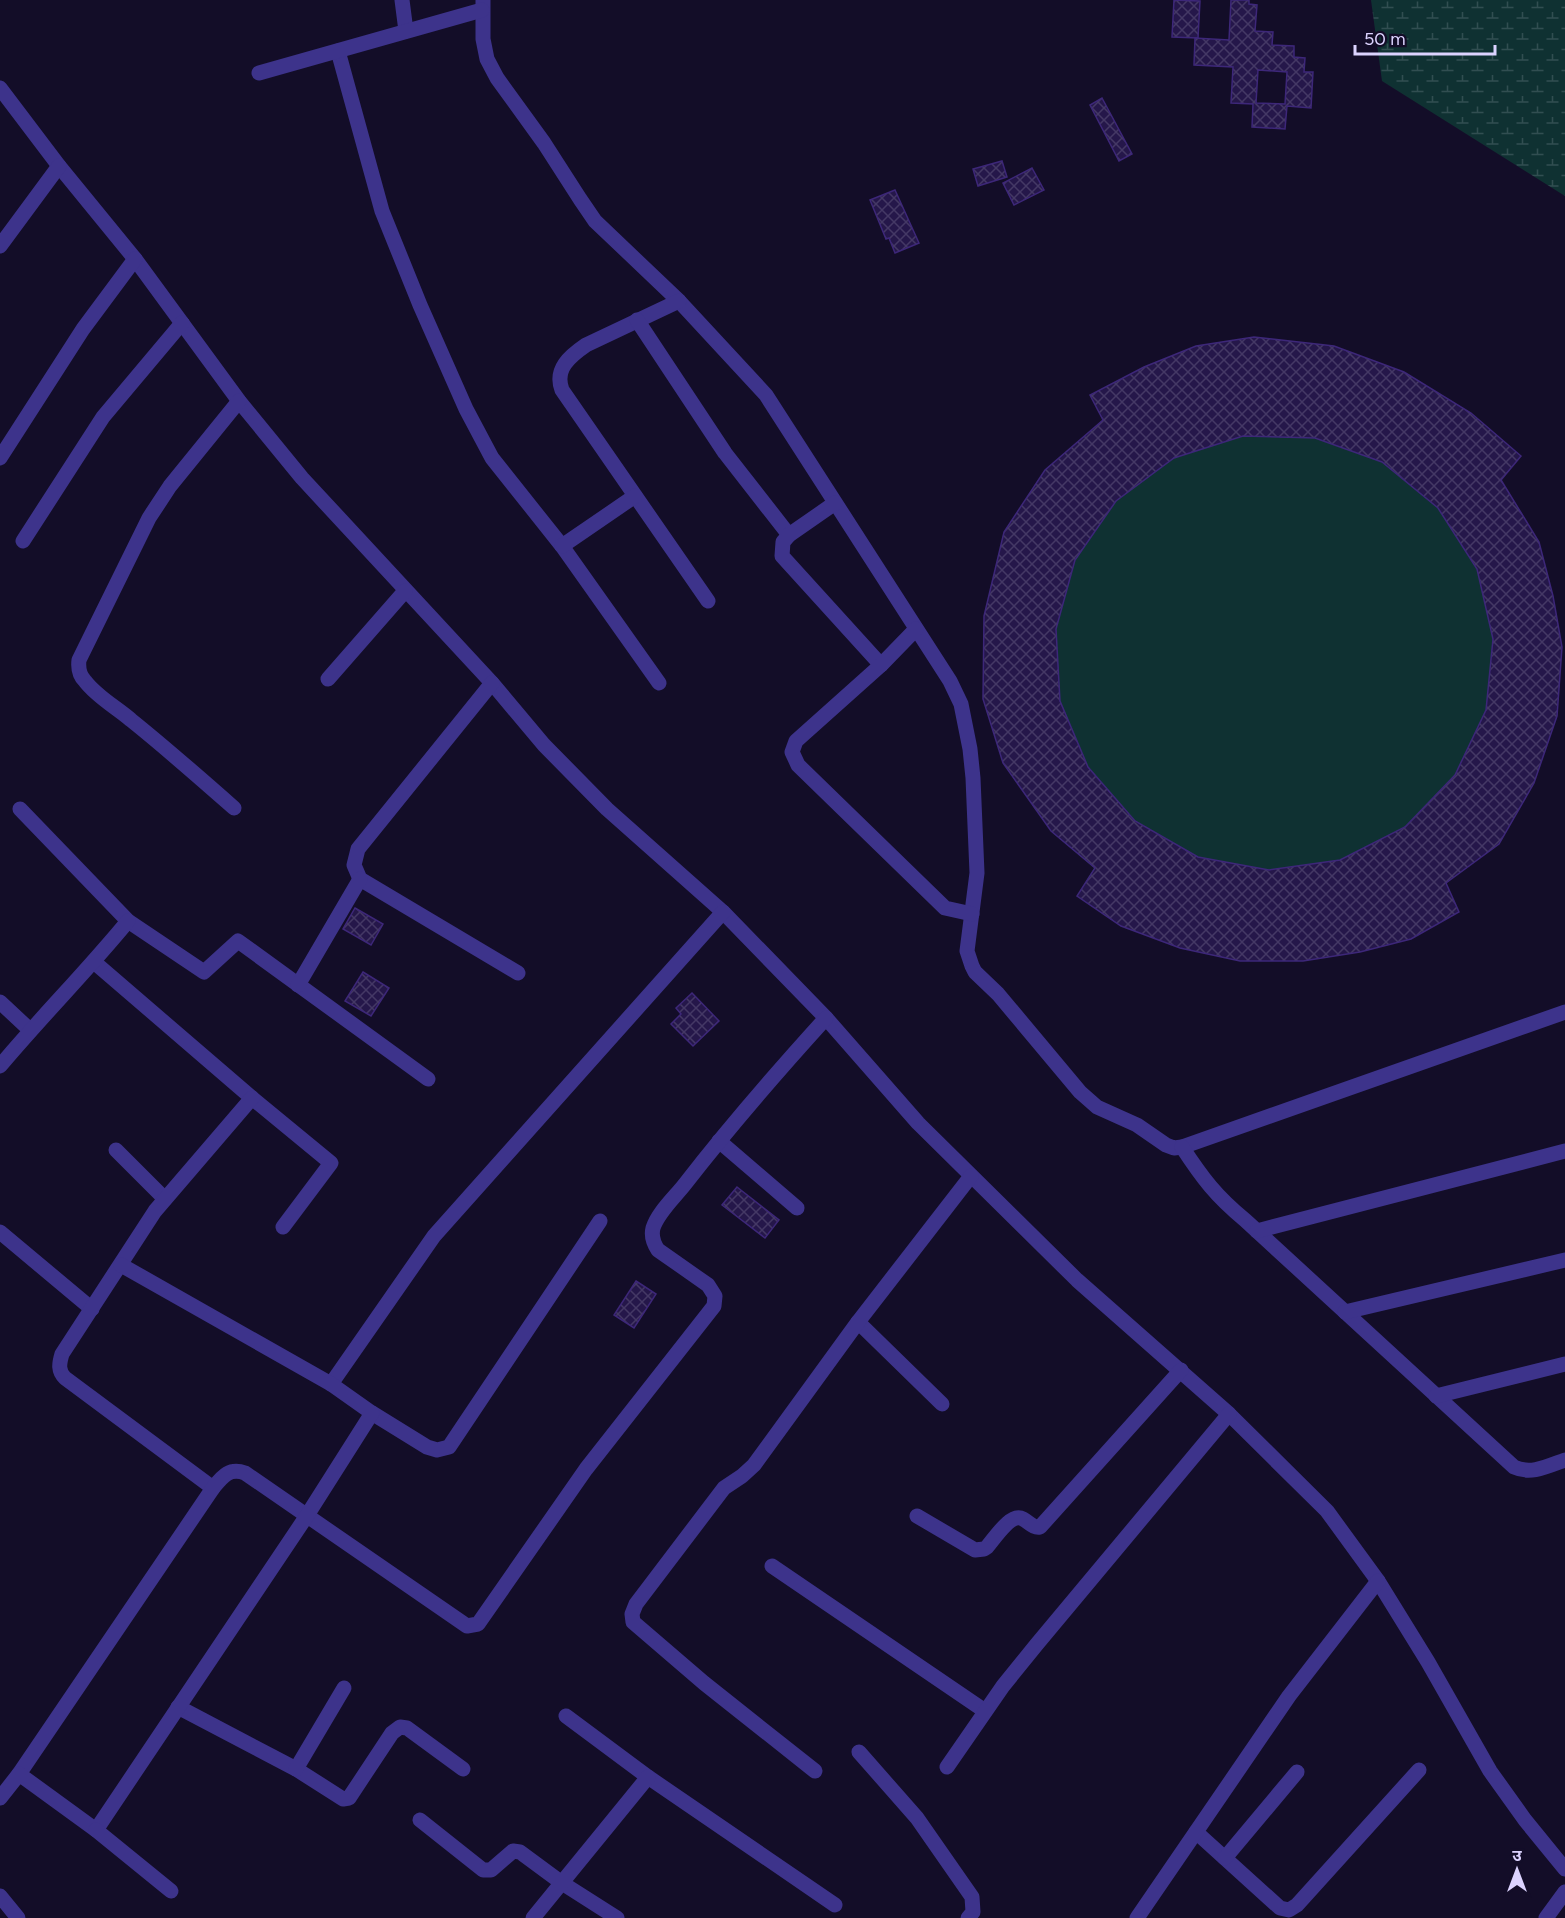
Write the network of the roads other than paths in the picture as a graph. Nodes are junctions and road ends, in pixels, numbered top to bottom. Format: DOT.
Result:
graph roads {
  1 [pos="402,0"];
  2 [pos="483,5"];
  3 [pos="406,31"];
  4 [pos="338,51"];
  5 [pos="259,73"];
  6 [pos="0,88"];
  7 [pos="59,166"];
  8 [pos="0,246"];
  9 [pos="135,259"];
  10 [pos="679,301"];
  11 [pos="638,320"];
  12 [pos="182,323"];
  13 [pos="239,401"];
  14 [pos="0,458"];
  15 [pos="635,496"];
  16 [pos="836,503"];
  17 [pos="789,535"];
  18 [pos="23,541"];
  19 [pos="562,546"];
  20 [pos="405,591"];
  21 [pos="708,601"];
  22 [pos="916,629"];
  23 [pos="881,665"];
  24 [pos="328,679"];
  25 [pos="492,683"];
  26 [pos="659,683"];
  27 [pos="234,808"];
  28 [pos="20,809"];
  29 [pos="360,879"];
  30 [pos="723,912"];
  31 [pos="972,914"];
  32 [pos="128,921"];
  33 [pos="94,962"];
  34 [pos="518,973"];
  35 [pos="298,985"];
  36 [pos="0,1002"];
  37 [pos="1565,1012"];
  38 [pos="826,1018"];
  39 [pos="30,1030"];
  40 [pos="0,1066"];
  41 [pos="428,1079"];
  42 [pos="252,1098"];
  43 [pos="719,1141"];
  44 [pos="1182,1147"];
  45 [pos="116,1150"];
  46 [pos="1565,1151"];
  47 [pos="971,1176"];
  48 [pos="165,1199"];
  49 [pos="797,1208"];
  50 [pos="600,1221"];
  51 [pos="283,1227"];
  52 [pos="1257,1231"];
  53 [pos="0,1232"];
  54 [pos="1565,1260"];
  55 [pos="121,1265"];
  56 [pos="92,1309"];
  57 [pos="1345,1312"];
  58 [pos="858,1322"];
  59 [pos="1565,1364"];
  60 [pos="1181,1370"];
  61 [pos="331,1384"];
  62 [pos="1436,1396"];
  63 [pos="942,1404"];
  64 [pos="372,1413"];
  65 [pos="1229,1414"];
  66 [pos="1565,1460"];
  67 [pos="213,1488"];
  68 [pos="917,1516"];
  69 [pos="306,1517"];
  70 [pos="772,1566"];
  71 [pos="1378,1581"];
  72 [pos="344,1688"];
  73 [pos="178,1707"];
  74 [pos="985,1711"];
  75 [pos="566,1716"];
  76 [pos="859,1752"];
  77 [pos="948,1767"];
  78 [pos="463,1768"];
  79 [pos="296,1770"];
  80 [pos="1419,1770"];
  81 [pos="815,1771"];
  82 [pos="1298,1772"];
  83 [pos="19,1774"];
  84 [pos="648,1777"];
  85 [pos="0,1798"];
  86 [pos="420,1820"];
  87 [pos="96,1830"];
  88 [pos="1196,1832"];
  89 [pos="1225,1858"];
  90 [pos="1565,1869"];
  91 [pos="562,1883"];
  92 [pos="171,1891"];
  93 [pos="1565,1892"];
  94 [pos="0,1896"];
  95 [pos="835,1905"];
  96 [pos="18,1918"];
  97 [pos="533,1918"];
  98 [pos="616,1918"];
  99 [pos="968,1918"];
  100 [pos="1137,1918"];
  101 [pos="1546,1918"];
  1 -- 3 [label="street"];
  2 -- 3 [label="street"];
  2 -- 10 [label="street"];
  3 -- 4 [label="street"];
  4 -- 5 [label="street"];
  4 -- 19 [label="street"];
  6 -- 7 [label="street"];
  7 -- 8 [label="street"];
  7 -- 9 [label="street"];
  9 -- 12 [label="street"];
  9 -- 14 [label="street"];
  10 -- 11 [label="street"];
  10 -- 16 [label="street"];
  11 -- 15 [label="street"];
  11 -- 17 [label="street"];
  12 -- 13 [label="street"];
  12 -- 18 [label="street"];
  13 -- 20 [label="street"];
  13 -- 27 [label="street"];
  15 -- 19 [label="street"];
  15 -- 21 [label="street"];
  16 -- 17 [label="street"];
  16 -- 22 [label="street"];
  17 -- 23 [label="street"];
  19 -- 26 [label="street"];
  20 -- 24 [label="street"];
  20 -- 25 [label="street"];
  22 -- 23 [label="street"];
  22 -- 31 [label="street"];
  23 -- 31 [label="street"];
  25 -- 29 [label="street"];
  25 -- 30 [label="street"];
  28 -- 32 [label="street"];
  29 -- 34 [label="street"];
  29 -- 35 [label="street"];
  30 -- 38 [label="street"];
  30 -- 61 [label="street"];
  31 -- 44 [label="street"];
  32 -- 33 [label="street"];
  32 -- 35 [label="street"];
  33 -- 39 [label="street"];
  33 -- 42 [label="street"];
  35 -- 41 [label="street"];
  36 -- 39 [label="street"];
  37 -- 44 [label="street"];
  38 -- 43 [label="street"];
  38 -- 47 [label="street"];
  39 -- 40 [label="street"];
  42 -- 48 [label="street"];
  42 -- 51 [label="street"];
  43 -- 49 [label="street"];
  43 -- 69 [label="street"];
  44 -- 52 [label="street"];
  45 -- 48 [label="street"];
  46 -- 52 [label="street"];
  47 -- 58 [label="street"];
  47 -- 60 [label="street"];
  48 -- 55 [label="street"];
  50 -- 64 [label="street"];
  52 -- 57 [label="street"];
  53 -- 56 [label="street"];
  54 -- 57 [label="street"];
  55 -- 56 [label="street"];
  55 -- 61 [label="street"];
  56 -- 67 [label="street"];
  57 -- 62 [label="street"];
  58 -- 63 [label="street"];
  58 -- 81 [label="street"];
  59 -- 62 [label="street"];
  60 -- 65 [label="street"];
  60 -- 68 [label="street"];
  61 -- 64 [label="street"];
  62 -- 66 [label="street"];
  64 -- 69 [label="street"];
  65 -- 71 [label="street"];
  65 -- 74 [label="street"];
  67 -- 69 [label="street"];
  67 -- 83 [label="street"];
  69 -- 73 [label="street"];
  70 -- 74 [label="street"];
  71 -- 88 [label="street"];
  71 -- 90 [label="street"];
  72 -- 79 [label="street"];
  73 -- 79 [label="street"];
  73 -- 87 [label="street"];
  74 -- 77 [label="street"];
  75 -- 84 [label="street"];
  76 -- 99 [label="street"];
  78 -- 79 [label="street"];
  80 -- 89 [label="street"];
  82 -- 89 [label="street"];
  83 -- 85 [label="street"];
  83 -- 87 [label="street"];
  84 -- 91 [label="street"];
  84 -- 95 [label="street"];
  86 -- 91 [label="street"];
  87 -- 92 [label="street"];
  88 -- 89 [label="street"];
  88 -- 100 [label="street"];
  91 -- 97 [label="street"];
  91 -- 98 [label="street"];
  93 -- 101 [label="street"];
  94 -- 96 [label="street"];
}
